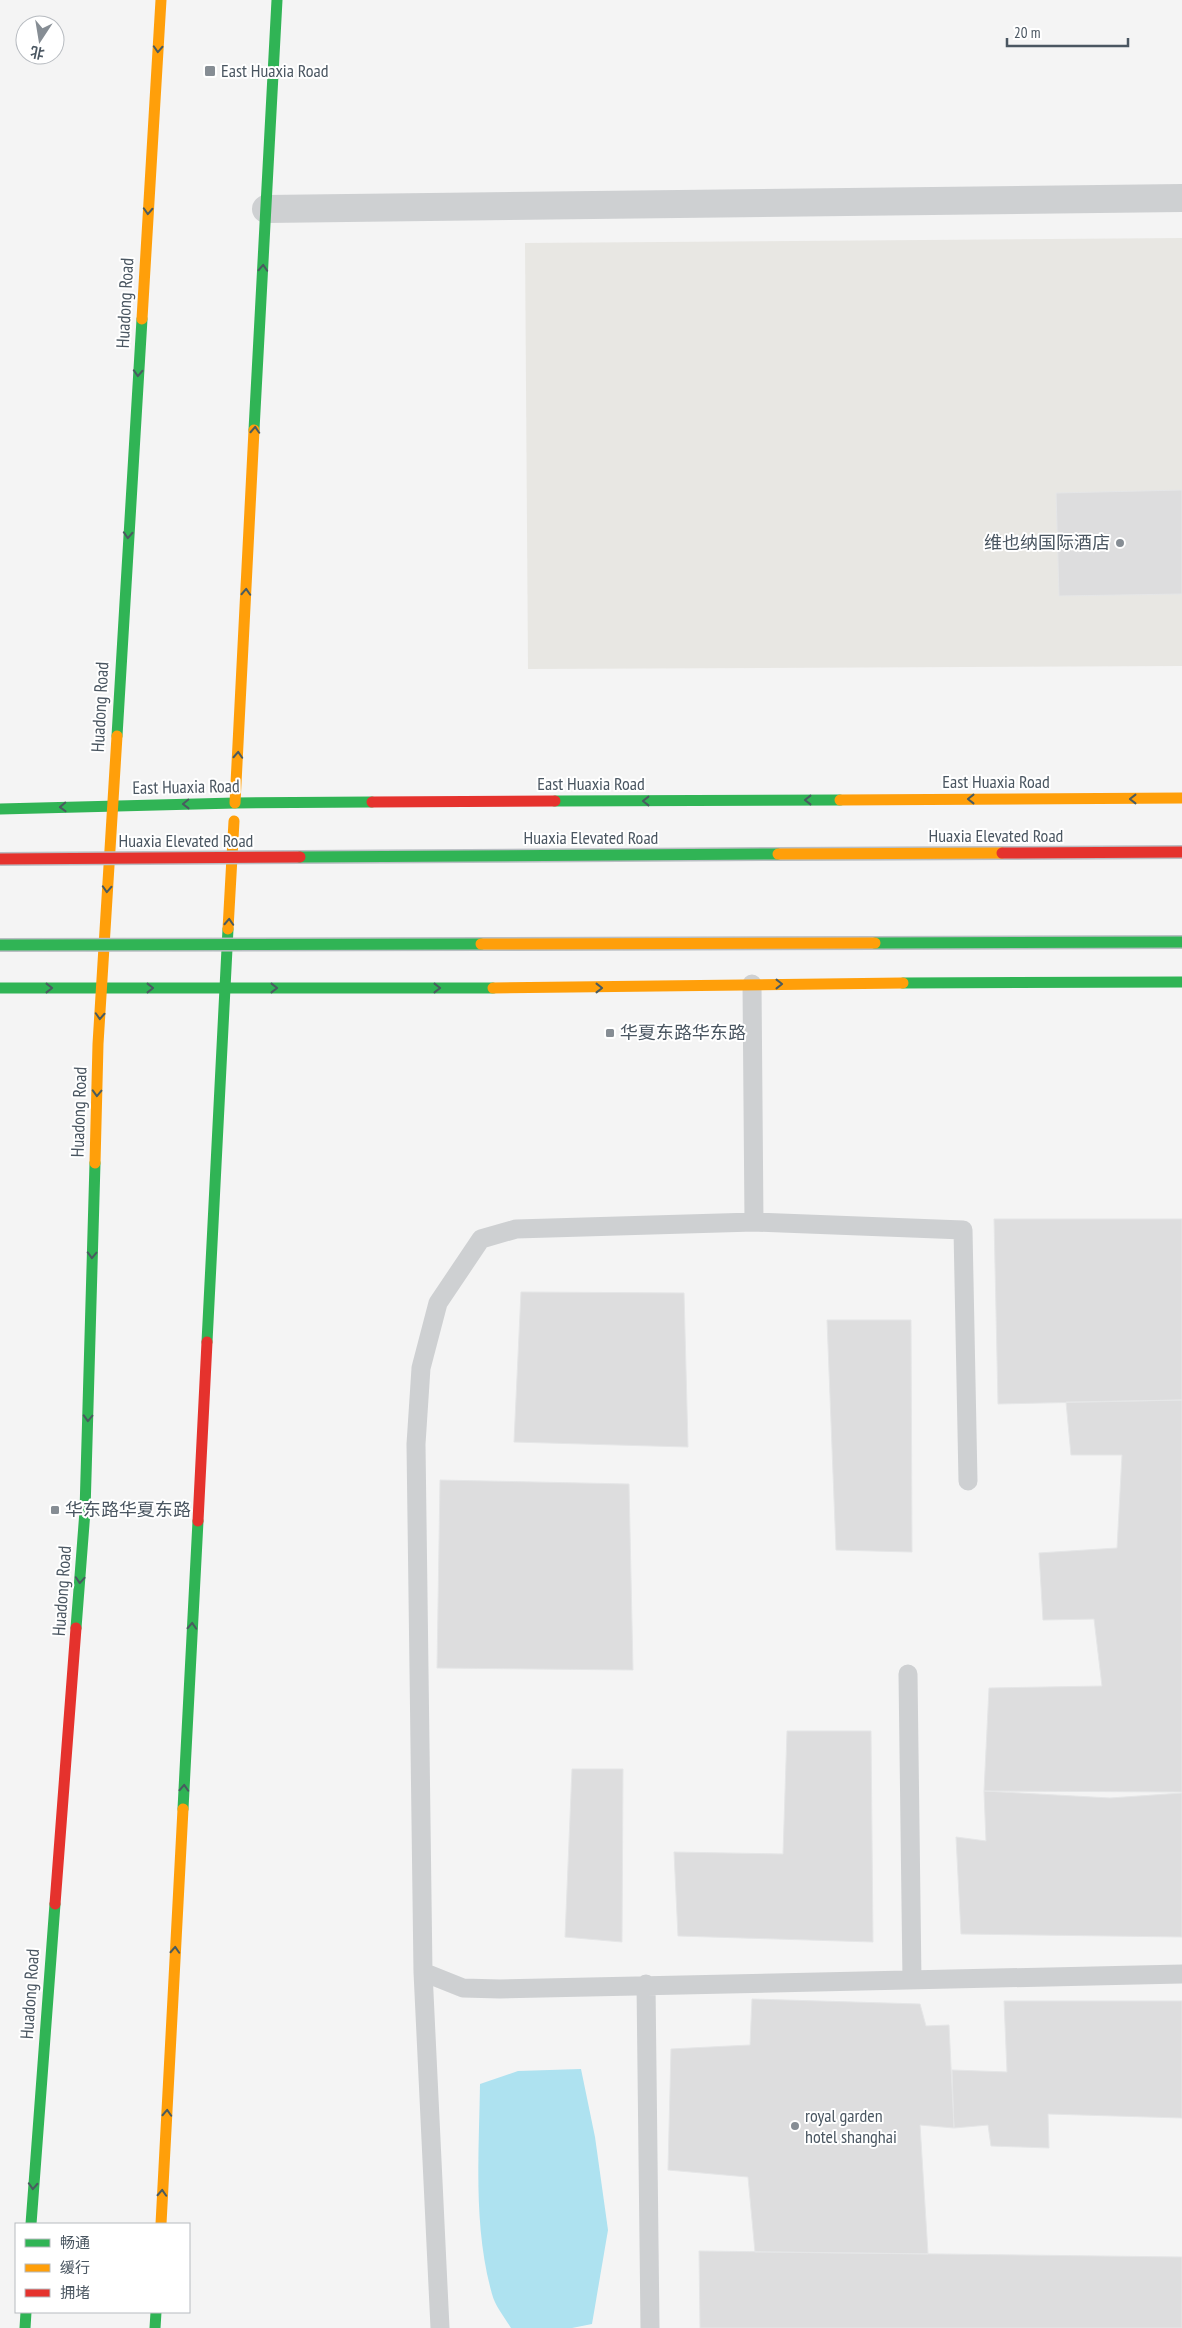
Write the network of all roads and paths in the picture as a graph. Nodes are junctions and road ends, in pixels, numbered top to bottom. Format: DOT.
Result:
graph roads {
  1 [pos="161,0"];
  2 [pos="277,0"];
  3 [pos="1182,198"];
  4 [pos="266,209"];
  5 [pos="1182,798"];
  6 [pos="235,803"];
  7 [pos="112,805"];
  8 [pos="0,809"];
  9 [pos="1182,852"];
  10 [pos="0,859"];
  11 [pos="1182,942"];
  12 [pos="0,946"];
  13 [pos="1182,982"];
  14 [pos="752,984"];
  15 [pos="0,988"];
  16 [pos="101,988"];
  17 [pos="225,988"];
  18 [pos="754,1222"];
  19 [pos="968,1481"];
  20 [pos="908,1674"];
  21 [pos="423,1972"];
  22 [pos="1182,1974"];
  23 [pos="912,1980"];
  24 [pos="646,1984"];
  25 [pos="31,2223"];
  26 [pos="161,2223"];
  27 [pos="26,2313"];
  28 [pos="156,2313"];
  29 [pos="25,2328"];
  30 [pos="155,2328"];
  31 [pos="440,2328"];
  32 [pos="650,2328"];
  1 -- 7 [label="main road, Huadong Road, one-way"];
  2 -- 4 [label="main road"];
  3 -- 4 [label="street"];
  6 -- 4 [label="main road, one-way"];
  5 -- 6 [label="main road, East Huaxia Road, one-way"];
  6 -- 7 [label="main road, East Huaxia Road, one-way"];
  17 -- 6 [label="main road, one-way"];
  7 -- 8 [label="main road, East Huaxia Road, one-way"];
  7 -- 16 [label="main road, Huadong Road, one-way"];
  9 -- 10 [label="main road, Huaxia Elevated Road, bridge"];
  11 -- 12 [label="main road, bridge"];
  14 -- 13 [label="main road, one-way"];
  17 -- 14 [label="main road, one-way"];
  14 -- 18 [label="lane"];
  15 -- 16 [label="main road, one-way"];
  16 -- 17 [label="main road, one-way"];
  16 -- 25 [label="main road, Huadong Road, one-way"];
  26 -- 17 [label="main road, one-way"];
  18 -- 19 [label="lane"];
  18 -- 21 [label="lane"];
  20 -- 23 [label="lane"];
  21 -- 24 [label="lane"];
  21 -- 31 [label="lane"];
  22 -- 23 [label="lane"];
  23 -- 24 [label="lane"];
  24 -- 32 [label="lane"];
  27 -- 29 [label="main road"];
  28 -- 30 [label="main road"];
}
